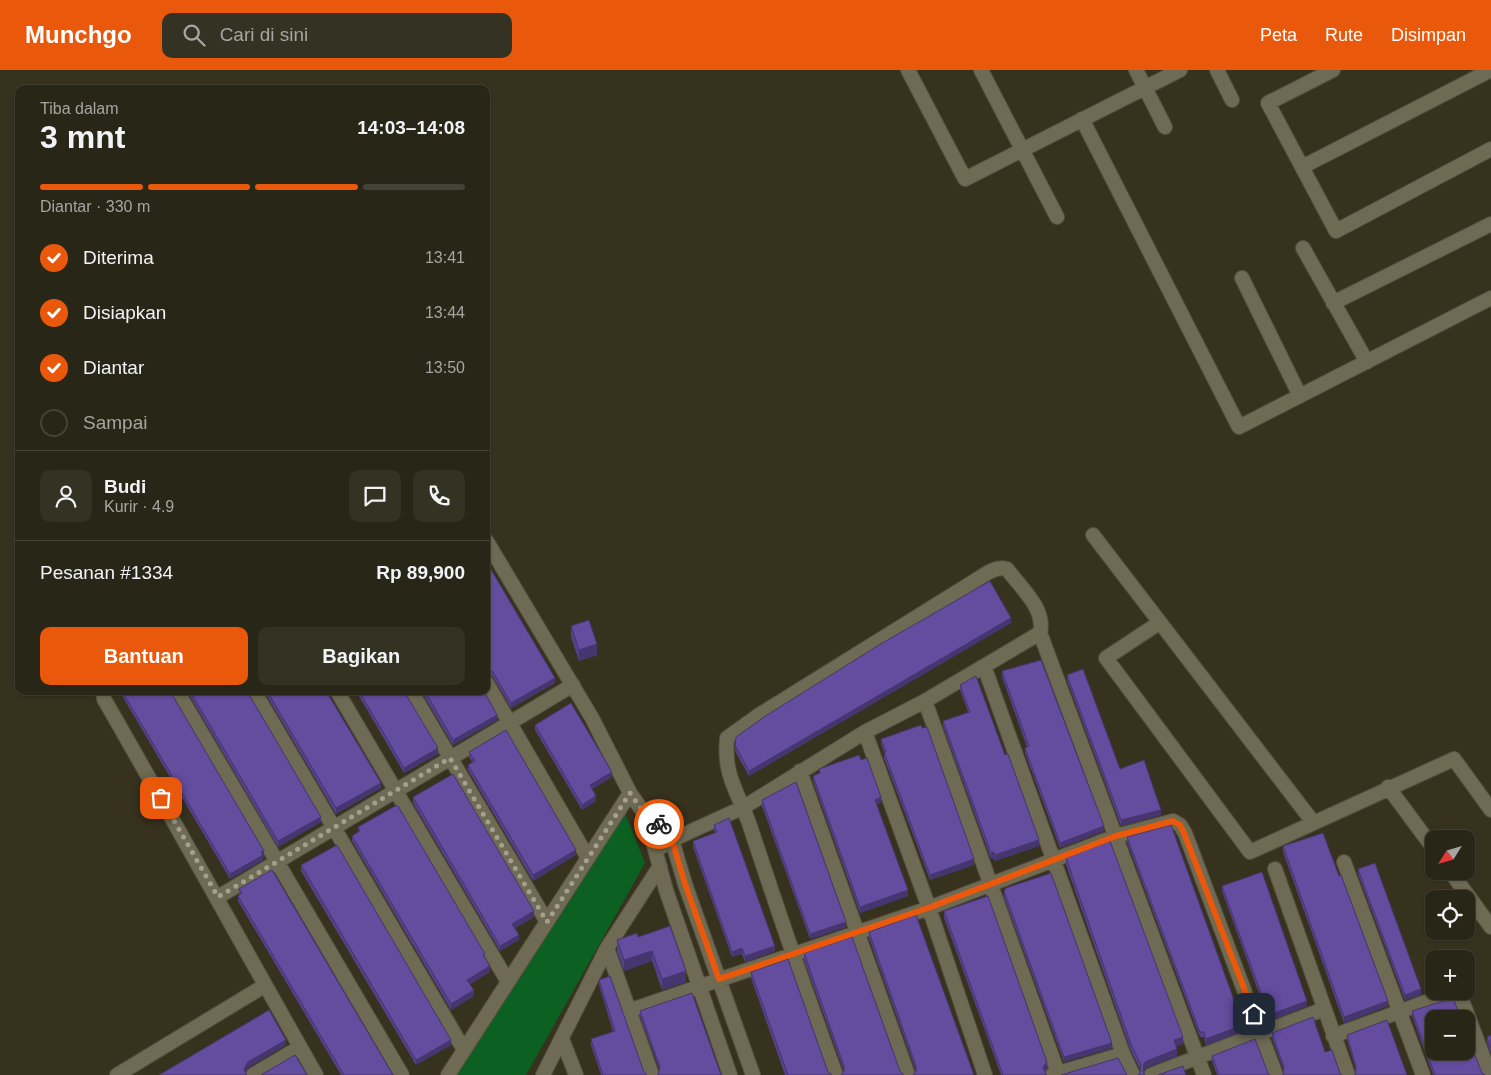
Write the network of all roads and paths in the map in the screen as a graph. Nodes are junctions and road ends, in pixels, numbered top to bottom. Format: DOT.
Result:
graph roads {
  1 [pos="908,70"];
  2 [pos="981,70"];
  3 [pos="1136,70"];
  4 [pos="1180,70"];
  5 [pos="1217,70"];
  6 [pos="1333,70"];
  7 [pos="1491,70"];
  8 [pos="1145,88"];
  9 [pos="1232,100"];
  10 [pos="1082,119"];
  11 [pos="1166,126"];
  12 [pos="1491,149"];
  13 [pos="1022,150"];
  14 [pos="1302,168"];
  15 [pos="1057,217"];
  16 [pos="1491,224"];
  17 [pos="1303,248"];
  18 [pos="1242,278"];
  19 [pos="1491,298"];
  20 [pos="1333,303"];
  21 [pos="1366,362"];
  22 [pos="1300,396"];
  23 [pos="1094,535"];
  24 [pos="490,547"];
  25 [pos="1159,622"];
  26 [pos="1040,633"];
  27 [pos="984,666"];
  28 [pos="573,685"];
  29 [pos="490,689"];
  30 [pos="104,695"];
  31 [pos="179,695"];
  32 [pos="256,695"];
  33 [pos="339,695"];
  34 [pos="413,695"];
  35 [pos="925,701"];
  36 [pos="510,722"];
  37 [pos="865,732"];
  38 [pos="450,758"];
  39 [pos="800,771"];
  40 [pos="1388,787"];
  41 [pos="396,791"];
  42 [pos="630,793"];
  43 [pos="744,807"];
  44 [pos="1491,810"];
  45 [pos="646,816"];
  46 [pos="1313,822"];
  47 [pos="334,828"];
  48 [pos="1116,836"];
  49 [pos="1425,838"];
  50 [pos="672,840"];
  51 [pos="656,850"];
  52 [pos="588,858"];
  53 [pos="1054,861"];
  54 [pos="277,862"];
  55 [pos="1344,862"];
  56 [pos="660,866"];
  57 [pos="1275,869"];
  58 [pos="1457,880"];
  59 [pos="685,884"];
  60 [pos="990,884"];
  61 [pos="666,890"];
  62 [pos="218,897"];
  63 [pos="928,908"];
  64 [pos="547,922"];
  65 [pos="1491,927"];
  66 [pos="857,932"];
  67 [pos="607,948"];
  68 [pos="792,955"];
  69 [pos="719,979"];
  70 [pos="508,982"];
  71 [pos="264,986"];
  72 [pos="698,986"];
  73 [pos="1324,1009"];
  74 [pos="628,1012"];
  75 [pos="1400,1013"];
  76 [pos="1261,1033"];
  77 [pos="1333,1036"];
  78 [pos="562,1039"];
  79 [pos="300,1048"];
  80 [pos="464,1050"];
  81 [pos="1123,1054"];
  82 [pos="1198,1058"];
  83 [pos="1055,1074"];
  84 [pos="117,1075"];
  85 [pos="253,1075"];
  86 [pos="316,1075"];
  87 [pos="402,1075"];
  88 [pos="448,1075"];
  89 [pos="543,1075"];
  90 [pos="576,1075"];
  91 [pos="652,1075"];
  92 [pos="730,1075"];
  93 [pos="753,1075"];
  94 [pos="836,1075"];
  95 [pos="908,1075"];
  96 [pos="985,1075"];
  97 [pos="1132,1075"];
  98 [pos="1150,1075"];
  99 [pos="1204,1075"];
  100 [pos="1276,1075"];
  101 [pos="1348,1075"];
  102 [pos="1423,1075"];
  103 [pos="1490,1075"];
  1 -- 13 [label="street"];
  2 -- 13 [label="street"];
  3 -- 8 [label="street"];
  4 -- 8 [label="street"];
  5 -- 9 [label="street"];
  6 -- 14 [label="street"];
  7 -- 14 [label="street"];
  8 -- 10 [label="street"];
  8 -- 11 [label="street"];
  10 -- 13 [label="street"];
  10 -- 22 [label="street"];
  12 -- 14 [label="street"];
  13 -- 15 [label="street"];
  16 -- 20 [label="street"];
  17 -- 20 [label="street"];
  18 -- 22 [label="street"];
  19 -- 21 [label="street"];
  20 -- 21 [label="street"];
  21 -- 22 [label="street"];
  23 -- 25 [label="street"];
  24 -- 28 [label="street"];
  25 -- 46 [label="street"];
  25 -- 46 [label="street"];
  26 -- 27 [label="street"];
  26 -- 43 [label="street"];
  26 -- 48 [label="street"];
  27 -- 35 [label="street"];
  27 -- 53 [label="street"];
  28 -- 36 [label="street"];
  28 -- 42 [label="street"];
  29 -- 36 [label="street"];
  30 -- 62 [label="street"];
  31 -- 54 [label="street"];
  32 -- 47 [label="street"];
  33 -- 41 [label="street"];
  34 -- 38 [label="street"];
  35 -- 37 [label="street"];
  35 -- 60 [label="street"];
  36 -- 38 [label="street"];
  36 -- 52 [label="street"];
  37 -- 39 [label="street"];
  37 -- 63 [label="street"];
  38 -- 41 [label="street"];
  38 -- 64 [label="street"];
  39 -- 43 [label="street"];
  39 -- 66 [label="street"];
  40 -- 44 [label="street"];
  40 -- 46 [label="street"];
  40 -- 49 [label="street"];
  41 -- 47 [label="street"];
  41 -- 70 [label="street"];
  42 -- 45 [label="street"];
  42 -- 52 [label="street"];
  43 -- 50 [label="street"];
  43 -- 68 [label="street"];
  45 -- 50 [label="street"];
  45 -- 51 [label="street"];
  47 -- 54 [label="street"];
  47 -- 80 [label="street"];
  48 -- 53 [label="street"];
  48 -- 76 [label="street"];
  48 -- 82 [label="street"];
  50 -- 51 [label="street"];
  50 -- 59 [label="street"];
  51 -- 56 [label="street"];
  52 -- 64 [label="street"];
  53 -- 60 [label="street"];
  53 -- 81 [label="street"];
  54 -- 62 [label="street"];
  54 -- 87 [label="street"];
  55 -- 75 [label="street"];
  56 -- 61 [label="street"];
  56 -- 67 [label="street"];
  57 -- 73 [label="street"];
  58 -- 65 [label="street"];
  59 -- 61 [label="street"];
  59 -- 69 [label="street"];
  60 -- 63 [label="street"];
  60 -- 83 [label="street"];
  61 -- 72 [label="street"];
  62 -- 71 [label="street"];
  63 -- 66 [label="street"];
  63 -- 96 [label="street"];
  64 -- 70 [label="street"];
  66 -- 68 [label="street"];
  66 -- 95 [label="street"];
  67 -- 74 [label="street"];
  67 -- 78 [label="street"];
  68 -- 69 [label="street"];
  68 -- 94 [label="street"];
  69 -- 72 [label="street"];
  69 -- 93 [label="street"];
  70 -- 80 [label="street"];
  71 -- 79 [label="street"];
  71 -- 84 [label="street"];
  72 -- 74 [label="street"];
  72 -- 92 [label="street"];
  73 -- 76 [label="street"];
  73 -- 77 [label="street"];
  74 -- 91 [label="street"];
  75 -- 77 [label="street"];
  75 -- 102 [label="street"];
  75 -- 103 [label="street"];
  76 -- 82 [label="street"];
  76 -- 100 [label="street"];
  77 -- 101 [label="street"];
  78 -- 89 [label="street"];
  78 -- 90 [label="street"];
  79 -- 85 [label="street"];
  79 -- 86 [label="street"];
  80 -- 88 [label="street"];
  81 -- 83 [label="street"];
  81 -- 97 [label="street"];
  82 -- 98 [label="street"];
  82 -- 99 [label="street"];
}
